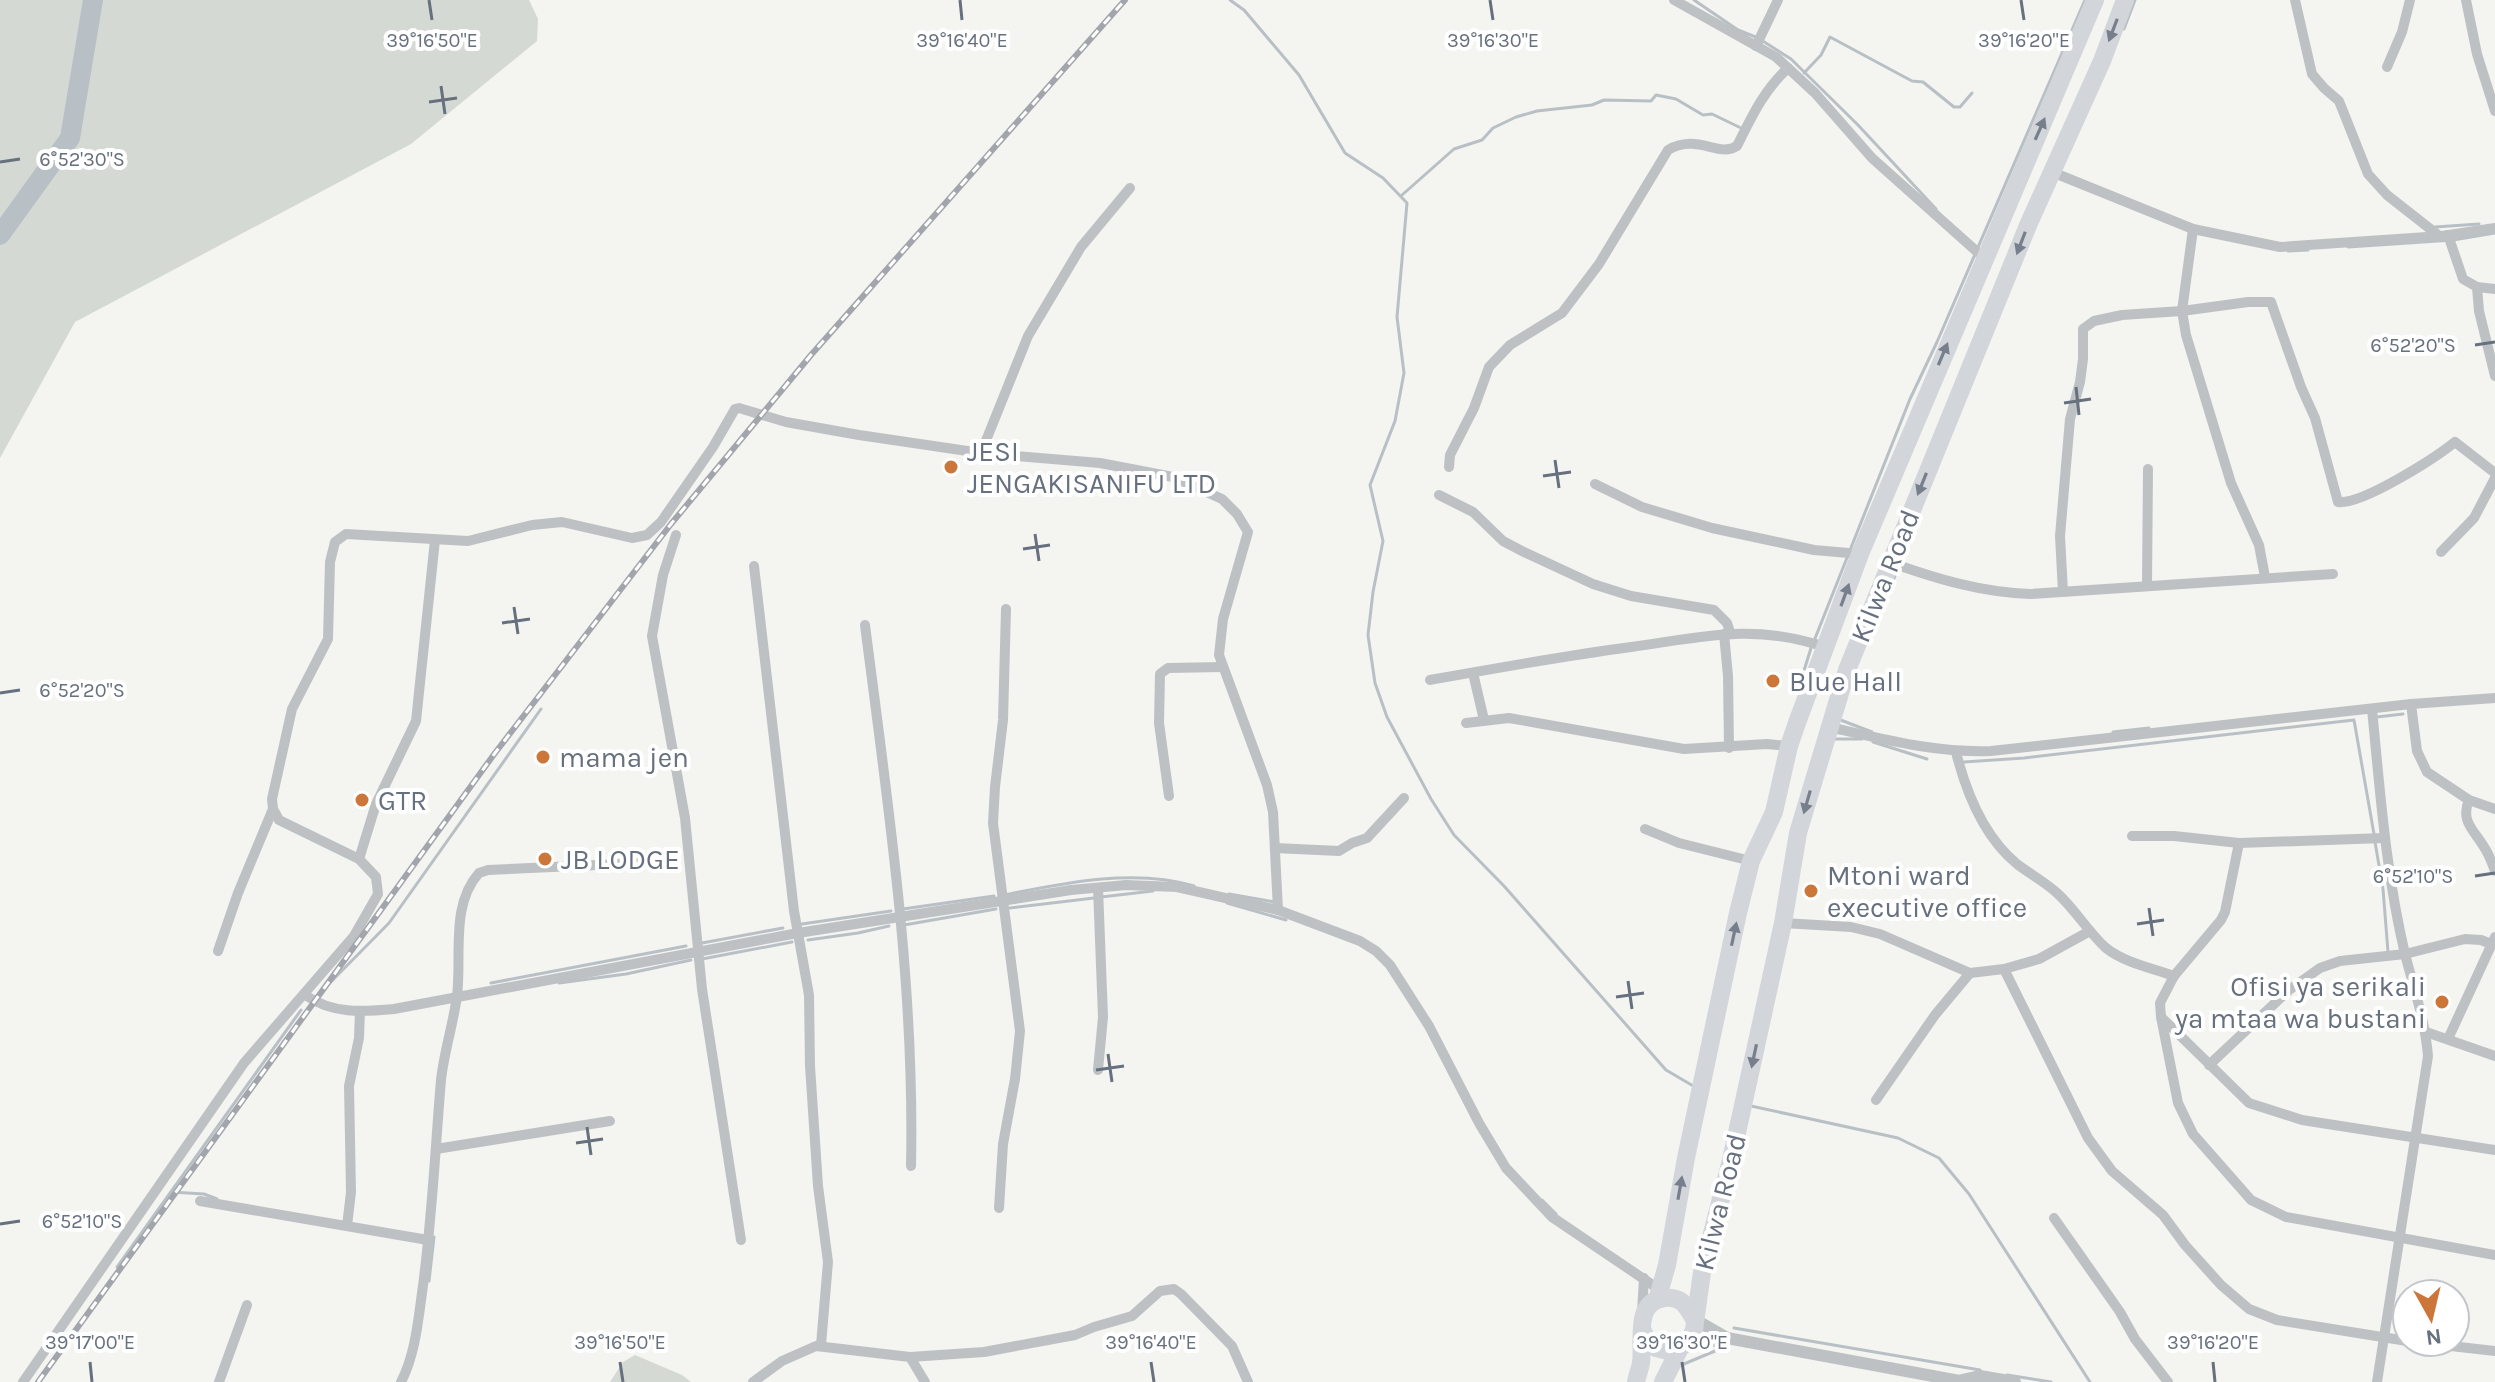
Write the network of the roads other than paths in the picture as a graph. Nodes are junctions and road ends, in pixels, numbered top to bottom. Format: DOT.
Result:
graph roads {
  1 [pos="1674,0"];
  2 [pos="1778,0"];
  3 [pos="2095,0"];
  4 [pos="2125,0"];
  5 [pos="2295,0"];
  6 [pos="2410,0"];
  7 [pos="2466,0"];
  8 [pos="1756,46"];
  9 [pos="2387,67"];
  10 [pos="1788,68"];
  11 [pos="2495,111"];
  12 [pos="2052,172"];
  13 [pos="1130,188"];
  14 [pos="2495,228"];
  15 [pos="2193,229"];
  16 [pos="2445,235"];
  17 [pos="1984,258"];
  18 [pos="2477,287"];
  19 [pos="2495,289"];
  20 [pos="2182,311"];
  21 [pos="2495,376"];
  22 [pos="981,453"];
  23 [pos="1449,467"];
  24 [pos="2148,469"];
  25 [pos="2495,475"];
  26 [pos="1595,484"];
  27 [pos="1439,495"];
  28 [pos="676,535"];
  29 [pos="435,540"];
  30 [pos="2441,552"];
  31 [pos="1860,554"];
  32 [pos="1889,562"];
  33 [pos="754,566"];
  34 [pos="2333,574"];
  35 [pos="2265,577"];
  36 [pos="2147,586"];
  37 [pos="2063,592"];
  38 [pos="1006,609"];
  39 [pos="865,625"];
  40 [pos="1727,633"];
  41 [pos="1825,647"];
  42 [pos="1222,667"];
  43 [pos="1473,673"];
  44 [pos="1430,680"];
  45 [pos="2495,698"];
  46 [pos="2411,704"];
  47 [pos="2372,709"];
  48 [pos="1484,720"];
  49 [pos="1466,723"];
  50 [pos="1829,727"];
  51 [pos="1789,746"];
  52 [pos="1729,748"];
  53 [pos="1956,752"];
  54 [pos="1169,796"];
  55 [pos="1404,798"];
  56 [pos="2469,800"];
  57 [pos="273,809"];
  58 [pos="2495,809"];
  59 [pos="1645,829"];
  60 [pos="2132,836"];
  61 [pos="2384,838"];
  62 [pos="2239,843"];
  63 [pos="1275,848"];
  64 [pos="359,859"];
  65 [pos="1751,861"];
  66 [pos="642,863"];
  67 [pos="2495,871"];
  68 [pos="1098,888"];
  69 [pos="1003,901"];
  70 [pos="1278,910"];
  71 [pos="902,917"];
  72 [pos="1783,923"];
  73 [pos="2090,931"];
  74 [pos="798,933"];
  75 [pos="2493,940"];
  76 [pos="218,951"];
  77 [pos="698,951"];
  78 [pos="2405,954"];
  79 [pos="2004,969"];
  80 [pos="1970,973"];
  81 [pos="2174,976"];
  82 [pos="305,995"];
  83 [pos="457,998"];
  84 [pos="360,1011"];
  85 [pos="2161,1017"];
  86 [pos="2426,1032"];
  87 [pos="2448,1039"];
  88 [pos="2495,1056"];
  89 [pos="2209,1065"];
  90 [pos="1098,1070"];
  91 [pos="1876,1100"];
  92 [pos="610,1121"];
  93 [pos="2415,1137"];
  94 [pos="436,1149"];
  95 [pos="2495,1150"];
  96 [pos="911,1166"];
  97 [pos="200,1201"];
  98 [pos="999,1208"];
  99 [pos="2054,1218"];
  100 [pos="347,1226"];
  101 [pos="2399,1237"];
  102 [pos="428,1240"];
  103 [pos="741,1240"];
  104 [pos="2495,1255"];
  105 [pos="1644,1278"];
  106 [pos="1658,1295"];
  107 [pos="247,1305"];
  108 [pos="1694,1319"];
  109 [pos="1642,1324"];
  110 [pos="1727,1338"];
  111 [pos="2383,1338"];
  112 [pos="2391,1339"];
  113 [pos="821,1345"];
  114 [pos="1680,1348"];
  115 [pos="2471,1348"];
  116 [pos="2495,1351"];
  117 [pos="910,1357"];
  118 [pos="1943,1380"];
  119 [pos="1964,1381"];
  120 [pos="23,1382"];
  121 [pos="219,1382"];
  122 [pos="401,1382"];
  123 [pos="753,1382"];
  124 [pos="925,1382"];
  125 [pos="1248,1382"];
  126 [pos="1636,1382"];
  127 [pos="1663,1382"];
  128 [pos="2015,1382"];
  129 [pos="2168,1382"];
  130 [pos="2377,1382"];
  1 -- 8 [label="street"];
  2 -- 8 [label="street"];
  17 -- 3 [label="highway, Kilwa Road, one-way"];
  4 -- 12 [label="highway, Kilwa Road, one-way"];
  5 -- 16 [label="street"];
  6 -- 9 [label="street"];
  7 -- 11 [label="street"];
  8 -- 10 [label="street"];
  10 -- 17 [label="street"];
  10 -- 23 [label="street"];
  12 -- 15 [label="street"];
  12 -- 32 [label="highway, Kilwa Road, one-way"];
  13 -- 22 [label="street"];
  14 -- 16 [label="street"];
  15 -- 16 [label="street"];
  15 -- 20 [label="street"];
  16 -- 18 [label="street"];
  31 -- 17 [label="highway, Kilwa Road, one-way"];
  18 -- 19 [label="street"];
  18 -- 21 [label="street"];
  20 -- 25 [label="street"];
  20 -- 35 [label="street"];
  20 -- 37 [label="street"];
  22 -- 29 [label="street"];
  22 -- 42 [label="street"];
  24 -- 36 [label="street"];
  25 -- 30 [label="street"];
  26 -- 31 [label="street"];
  27 -- 40 [label="street"];
  28 -- 77 [label="street"];
  29 -- 57 [label="street"];
  29 -- 64 [label="street"];
  41 -- 31 [label="highway, Kilwa Road, one-way"];
  32 -- 37 [label="street"];
  32 -- 50 [label="highway, Kilwa Road"];
  33 -- 74 [label="street"];
  34 -- 35 [label="street"];
  35 -- 36 [label="street"];
  36 -- 37 [label="street"];
  38 -- 69 [label="street"];
  39 -- 71 [label="street"];
  40 -- 41 [label="street"];
  40 -- 43 [label="street"];
  40 -- 52 [label="street"];
  41 -- 51 [label="highway, Kilwa Road"];
  42 -- 54 [label="street"];
  42 -- 63 [label="street"];
  43 -- 44 [label="street"];
  43 -- 48 [label="street"];
  45 -- 46 [label="street"];
  46 -- 47 [label="street"];
  46 -- 56 [label="street"];
  47 -- 53 [label="street"];
  47 -- 61 [label="street"];
  48 -- 49 [label="street"];
  48 -- 52 [label="street"];
  50 -- 53 [label="street"];
  50 -- 72 [label="highway, Kilwa Road, one-way"];
  51 -- 52 [label="street"];
  51 -- 65 [label="highway, Kilwa Road"];
  53 -- 73 [label="street"];
  55 -- 63 [label="street"];
  56 -- 58 [label="street"];
  56 -- 67 [label="street"];
  57 -- 64 [label="street"];
  57 -- 76 [label="street"];
  59 -- 65 [label="street"];
  60 -- 62 [label="street"];
  61 -- 62 [label="street"];
  61 -- 78 [label="street"];
  62 -- 81 [label="street"];
  63 -- 70 [label="street"];
  64 -- 82 [label="street"];
  106 -- 65 [label="highway, Kilwa Road, one-way"];
  66 -- 83 [label="street"];
  68 -- 69 [label="street"];
  68 -- 70 [label="street"];
  68 -- 90 [label="street"];
  69 -- 71 [label="street"];
  69 -- 98 [label="street"];
  70 -- 105 [label="street"];
  71 -- 74 [label="street"];
  71 -- 96 [label="street"];
  72 -- 80 [label="street"];
  72 -- 108 [label="highway, Kilwa Road, one-way"];
  73 -- 79 [label="street"];
  73 -- 81 [label="street"];
  74 -- 77 [label="street"];
  74 -- 113 [label="street"];
  75 -- 78 [label="street"];
  75 -- 87 [label="street"];
  77 -- 83 [label="street"];
  77 -- 103 [label="street"];
  78 -- 86 [label="street"];
  78 -- 89 [label="street"];
  79 -- 80 [label="street"];
  79 -- 111 [label="street"];
  80 -- 91 [label="street"];
  81 -- 85 [label="street"];
  82 -- 84 [label="street"];
  82 -- 120 [label="street"];
  83 -- 84 [label="street"];
  83 -- 94 [label="street"];
  84 -- 100 [label="street"];
  85 -- 89 [label="street"];
  85 -- 101 [label="street"];
  86 -- 87 [label="street"];
  86 -- 93 [label="street"];
  87 -- 88 [label="street"];
  89 -- 93 [label="street"];
  92 -- 94 [label="street"];
  93 -- 95 [label="street"];
  93 -- 101 [label="street"];
  94 -- 102 [label="street"];
  97 -- 100 [label="street"];
  99 -- 129 [label="street"];
  100 -- 102 [label="street"];
  101 -- 104 [label="street"];
  101 -- 111 [label="street"];
  102 -- 122 [label="street"];
  105 -- 106 [label="street"];
  105 -- 109 [label="street"];
  106 -- 108 [label="highway"];
  106 -- 109 [label="highway"];
  107 -- 121 [label="street"];
  108 -- 110 [label="street"];
  108 -- 114 [label="highway"];
  109 -- 114 [label="highway"];
  109 -- 126 [label="highway"];
  110 -- 114 [label="street"];
  110 -- 118 [label="street"];
  111 -- 112 [label="street"];
  111 -- 130 [label="street"];
  113 -- 117 [label="street"];
  113 -- 123 [label="street"];
  114 -- 127 [label="highway"];
  115 -- 116 [label="street"];
  117 -- 124 [label="street"];
  117 -- 125 [label="street"];
  118 -- 119 [label="street"];
  119 -- 128 [label="street"];
}
